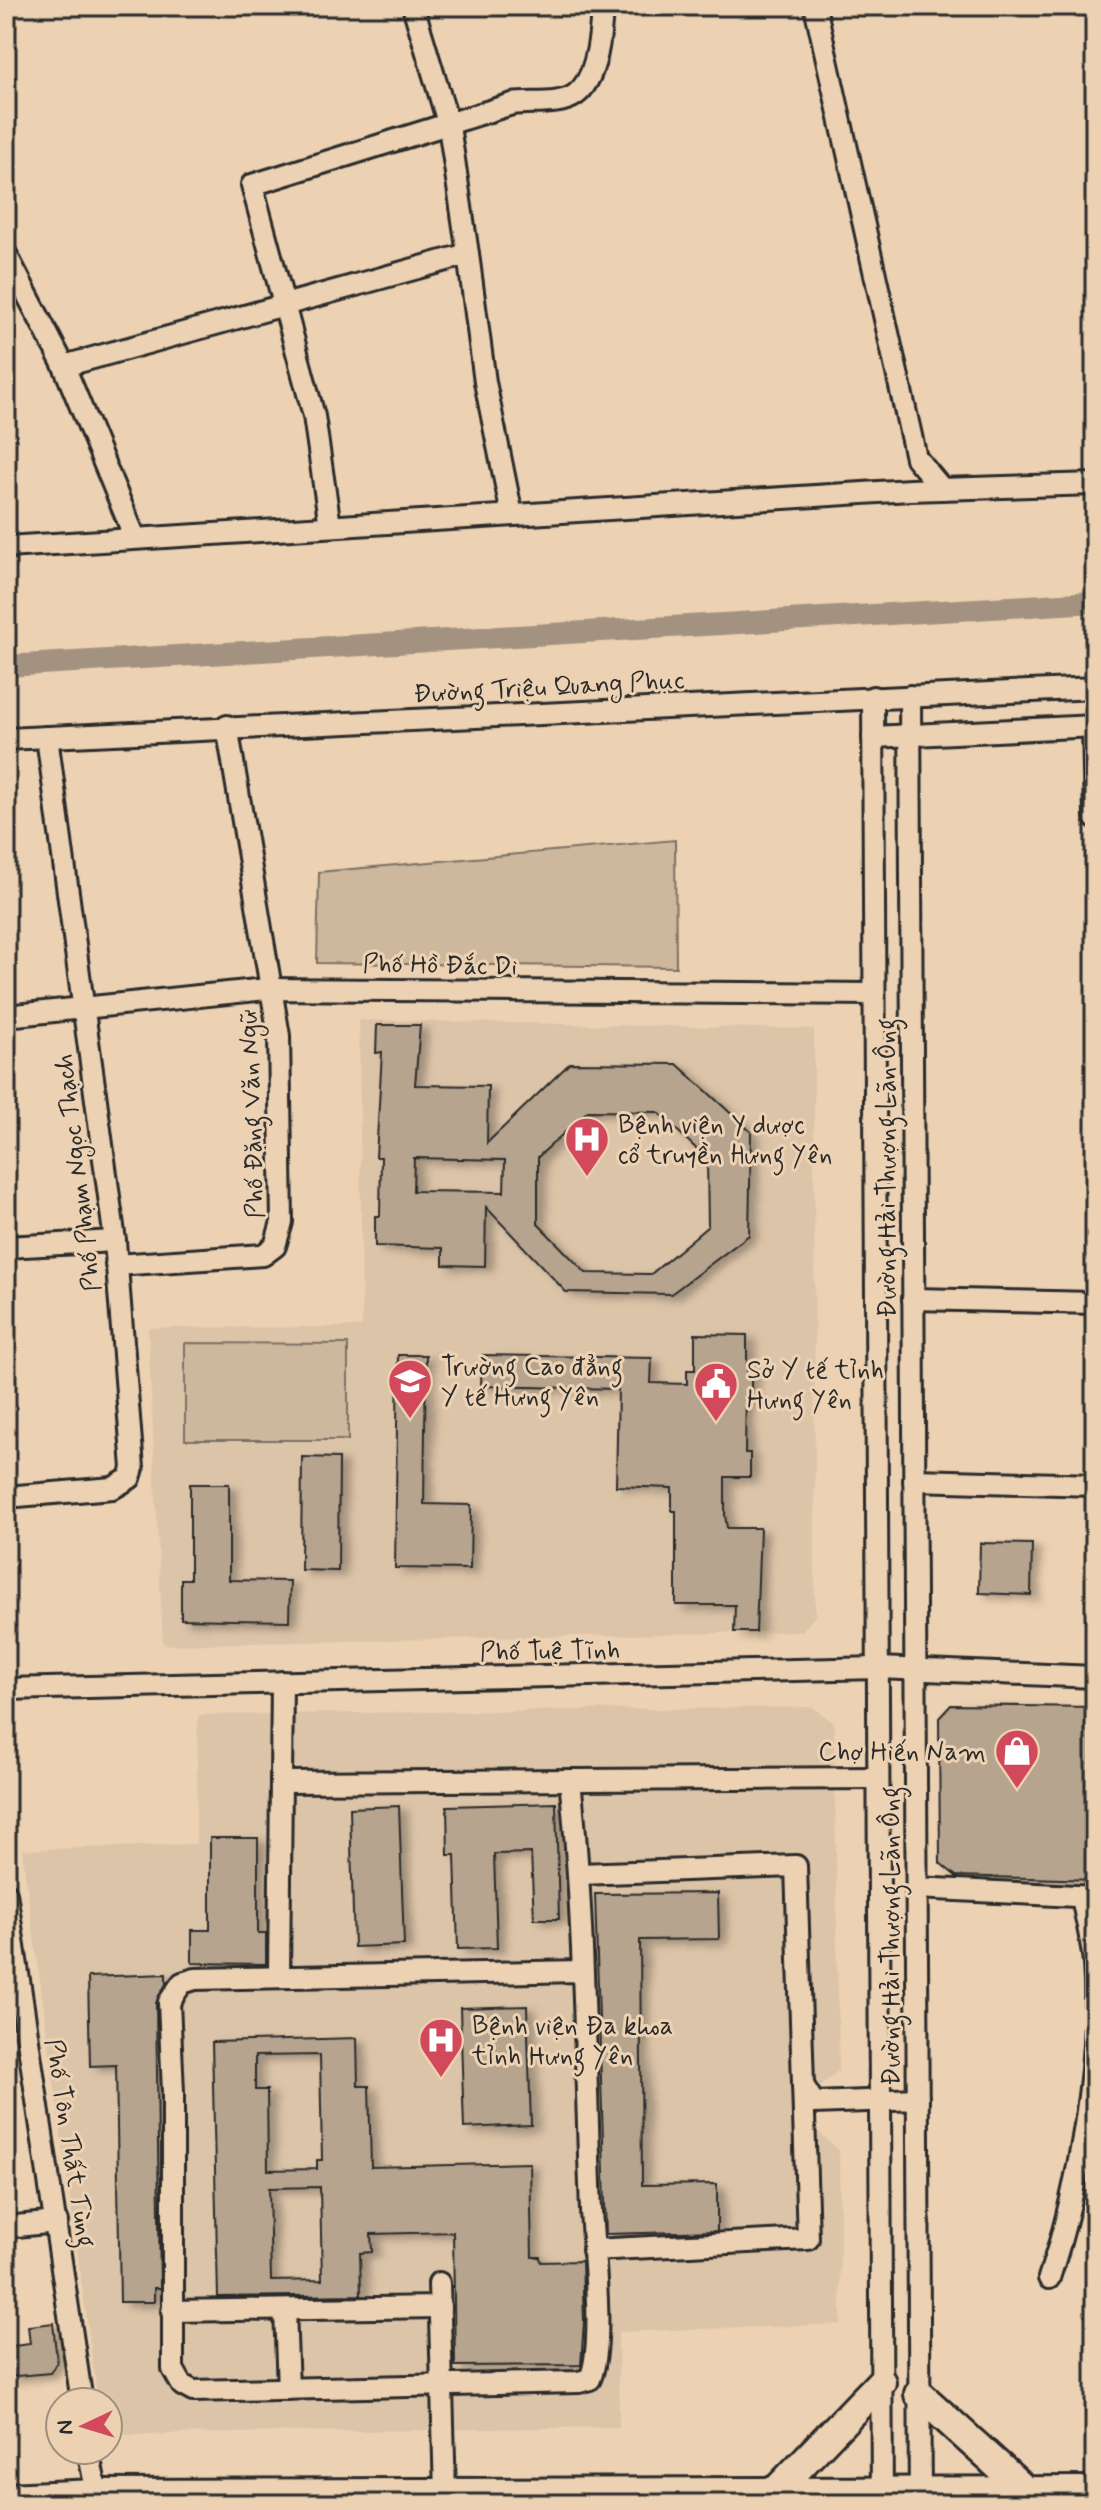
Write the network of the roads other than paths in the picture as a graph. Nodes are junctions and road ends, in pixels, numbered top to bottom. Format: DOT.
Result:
graph roads {
  1 [pos="413,6"];
  2 [pos="602,6"];
  3 [pos="815,6"];
  4 [pos="449,126"];
  5 [pos="6,254"];
  6 [pos="468,254"];
  7 [pos="286,304"];
  8 [pos="64,366"];
  9 [pos="1095,484"];
  10 [pos="942,489"];
  11 [pos="512,515"];
  12 [pos="330,526"];
  13 [pos="135,538"];
  14 [pos="6,547"];
  15 [pos="1095,688"];
  16 [pos="910,696"];
  17 [pos="873,697"];
  18 [pos="227,726"];
  19 [pos="1094,726"];
  20 [pos="910,735"];
  21 [pos="47,737"];
  22 [pos="873,737"];
  23 [pos="6,739"];
  24 [pos="1095,818"];
  25 [pos="271,989"];
  26 [pos="874,994"];
  27 [pos="83,1008"];
  28 [pos="6,1016"];
  29 [pos="875,1156"];
  30 [pos="912,1156"];
  31 [pos="115,1241"];
  32 [pos="6,1247"];
  33 [pos="116,1265"];
  34 [pos="913,1299"];
  35 [pos="1095,1303"];
  36 [pos="914,1480"];
  37 [pos="1095,1485"];
  38 [pos="6,1497"];
  39 [pos="878,1668"];
  40 [pos="914,1670"];
  41 [pos="1095,1677"];
  42 [pos="282,1682"];
  43 [pos="6,1689"];
  44 [pos="878,1778"];
  45 [pos="570,1780"];
  46 [pos="283,1782"];
  47 [pos="580,1874"];
  48 [pos="916,1888"];
  49 [pos="6,1893"];
  50 [pos="1089,1897"];
  51 [pos="581,1971"];
  52 [pos="279,1977"];
  53 [pos="803,2085"];
  54 [pos="918,2099"];
  55 [pos="880,2100"];
  56 [pos="57,2222"];
  57 [pos="6,2227"];
  58 [pos="593,2250"];
  59 [pos="1049,2278"];
  60 [pos="439,2283"];
  61 [pos="440,2307"];
  62 [pos="285,2310"];
  63 [pos="172,2311"];
  64 [pos="881,2382"];
  65 [pos="442,2385"];
  66 [pos="80,2386"];
  67 [pos="288,2389"];
  68 [pos="919,2394"];
  69 [pos="91,2466"];
  70 [pos="1095,2491"];
  71 [pos="1027,2492"];
  72 [pos="445,2494"];
  73 [pos="773,2494"];
  74 [pos="6,2498"];
  75 [pos="97,2499"];
  76 [pos="882,2499"];
  77 [pos="920,2499"];
  1 -- 4 [label="street"];
  2 -- 4 [label="street"];
  3 -- 10 [label="street"];
  4 -- 6 [label="street"];
  4 -- 7 [label="street"];
  5 -- 8 [label="street"];
  6 -- 7 [label="street"];
  6 -- 11 [label="street"];
  7 -- 8 [label="street"];
  7 -- 12 [label="street"];
  8 -- 13 [label="street"];
  9 -- 10 [label="street"];
  10 -- 11 [label="street"];
  11 -- 12 [label="street"];
  12 -- 13 [label="street"];
  13 -- 14 [label="street"];
  15 -- 16 [label="street, Đường Triệu Quang Phục"];
  16 -- 17 [label="street, Đường Triệu Quang Phục"];
  16 -- 20 [label="street, Đường Hải Thượng Lãn Ông"];
  17 -- 18 [label="street, Đường Triệu Quang Phục"];
  17 -- 22 [label="street, Đường Hải Thượng Lãn Ông"];
  18 -- 21 [label="street, Đường Triệu Quang Phục"];
  18 -- 25 [label="street, Phố Đặng Văn Ngữ"];
  19 -- 20 [label="street"];
  19 -- 24 [label="street"];
  20 -- 22 [label="street"];
  20 -- 30 [label="street, Đường Hải Thượng Lãn Ông"];
  21 -- 23 [label="street, Đường Triệu Quang Phục"];
  21 -- 27 [label="street, Phố Phạm Ngọc Thạch"];
  22 -- 26 [label="street, Đường Hải Thượng Lãn Ông"];
  25 -- 26 [label="street, Phố Hồ Đắc Di"];
  25 -- 27 [label="street, Phố Hồ Đắc Di"];
  25 -- 33 [label="street, Phố Đặng Văn Ngữ"];
  26 -- 29 [label="street, Đường Hải Thượng Lãn Ông"];
  27 -- 28 [label="street, Phố Hồ Đắc Di"];
  27 -- 31 [label="street, Phố Phạm Ngọc Thạch"];
  29 -- 30 [label="street"];
  29 -- 39 [label="street, Đường Hải Thượng Lãn Ông"];
  30 -- 34 [label="street, Đường Hải Thượng Lãn Ông"];
  31 -- 32 [label="street"];
  31 -- 33 [label="street, Phố Phạm Ngọc Thạch"];
  33 -- 38 [label="street, Phố Phạm Ngọc Thạch"];
  34 -- 35 [label="street"];
  34 -- 36 [label="street, Đường Hải Thượng Lãn Ông"];
  36 -- 37 [label="street"];
  36 -- 40 [label="street, Đường Hải Thượng Lãn Ông"];
  39 -- 40 [label="street, Phố Tuệ Tĩnh"];
  39 -- 42 [label="street, Phố Tuệ Tĩnh"];
  39 -- 44 [label="street, Đường Hải Thượng Lãn Ông"];
  40 -- 41 [label="street, Phố Tuệ Tĩnh"];
  40 -- 48 [label="street, Đường Hải Thượng Lãn Ông"];
  42 -- 43 [label="street, Phố Tuệ Tĩnh"];
  42 -- 46 [label="street"];
  44 -- 45 [label="street"];
  44 -- 55 [label="street, Đường Hải Thượng Lãn Ông"];
  45 -- 46 [label="street"];
  45 -- 47 [label="street"];
  46 -- 52 [label="street"];
  47 -- 51 [label="street"];
  47 -- 53 [label="street"];
  48 -- 50 [label="street"];
  48 -- 54 [label="street, Đường Hải Thượng Lãn Ông"];
  49 -- 56 [label="street, Phố Tôn Thất Tùng"];
  50 -- 59 [label="street"];
  51 -- 52 [label="street"];
  51 -- 58 [label="street"];
  52 -- 63 [label="street"];
  53 -- 55 [label="street"];
  53 -- 58 [label="street"];
  54 -- 55 [label="street"];
  54 -- 68 [label="street, Đường Hải Thượng Lãn Ông"];
  55 -- 64 [label="street, Đường Hải Thượng Lãn Ông"];
  56 -- 57 [label="street"];
  56 -- 66 [label="street, Phố Tôn Thất Tùng"];
  58 -- 65 [label="street"];
  60 -- 61 [label="street"];
  61 -- 62 [label="street"];
  61 -- 65 [label="street"];
  62 -- 63 [label="street"];
  62 -- 67 [label="street"];
  63 -- 67 [label="street"];
  64 -- 73 [label="highway"];
  64 -- 76 [label="street, Đường Hải Thượng Lãn Ông"];
  65 -- 67 [label="street"];
  65 -- 72 [label="street"];
  68 -- 71 [label="highway"];
  68 -- 77 [label="street, Đường Hải Thượng Lãn Ông"];
  69 -- 75 [label="street"];
  70 -- 71 [label="highway"];
  71 -- 77 [label="highway"];
  72 -- 73 [label="highway"];
  72 -- 75 [label="highway"];
  73 -- 76 [label="highway"];
  74 -- 75 [label="highway"];
  76 -- 77 [label="highway"];
}
